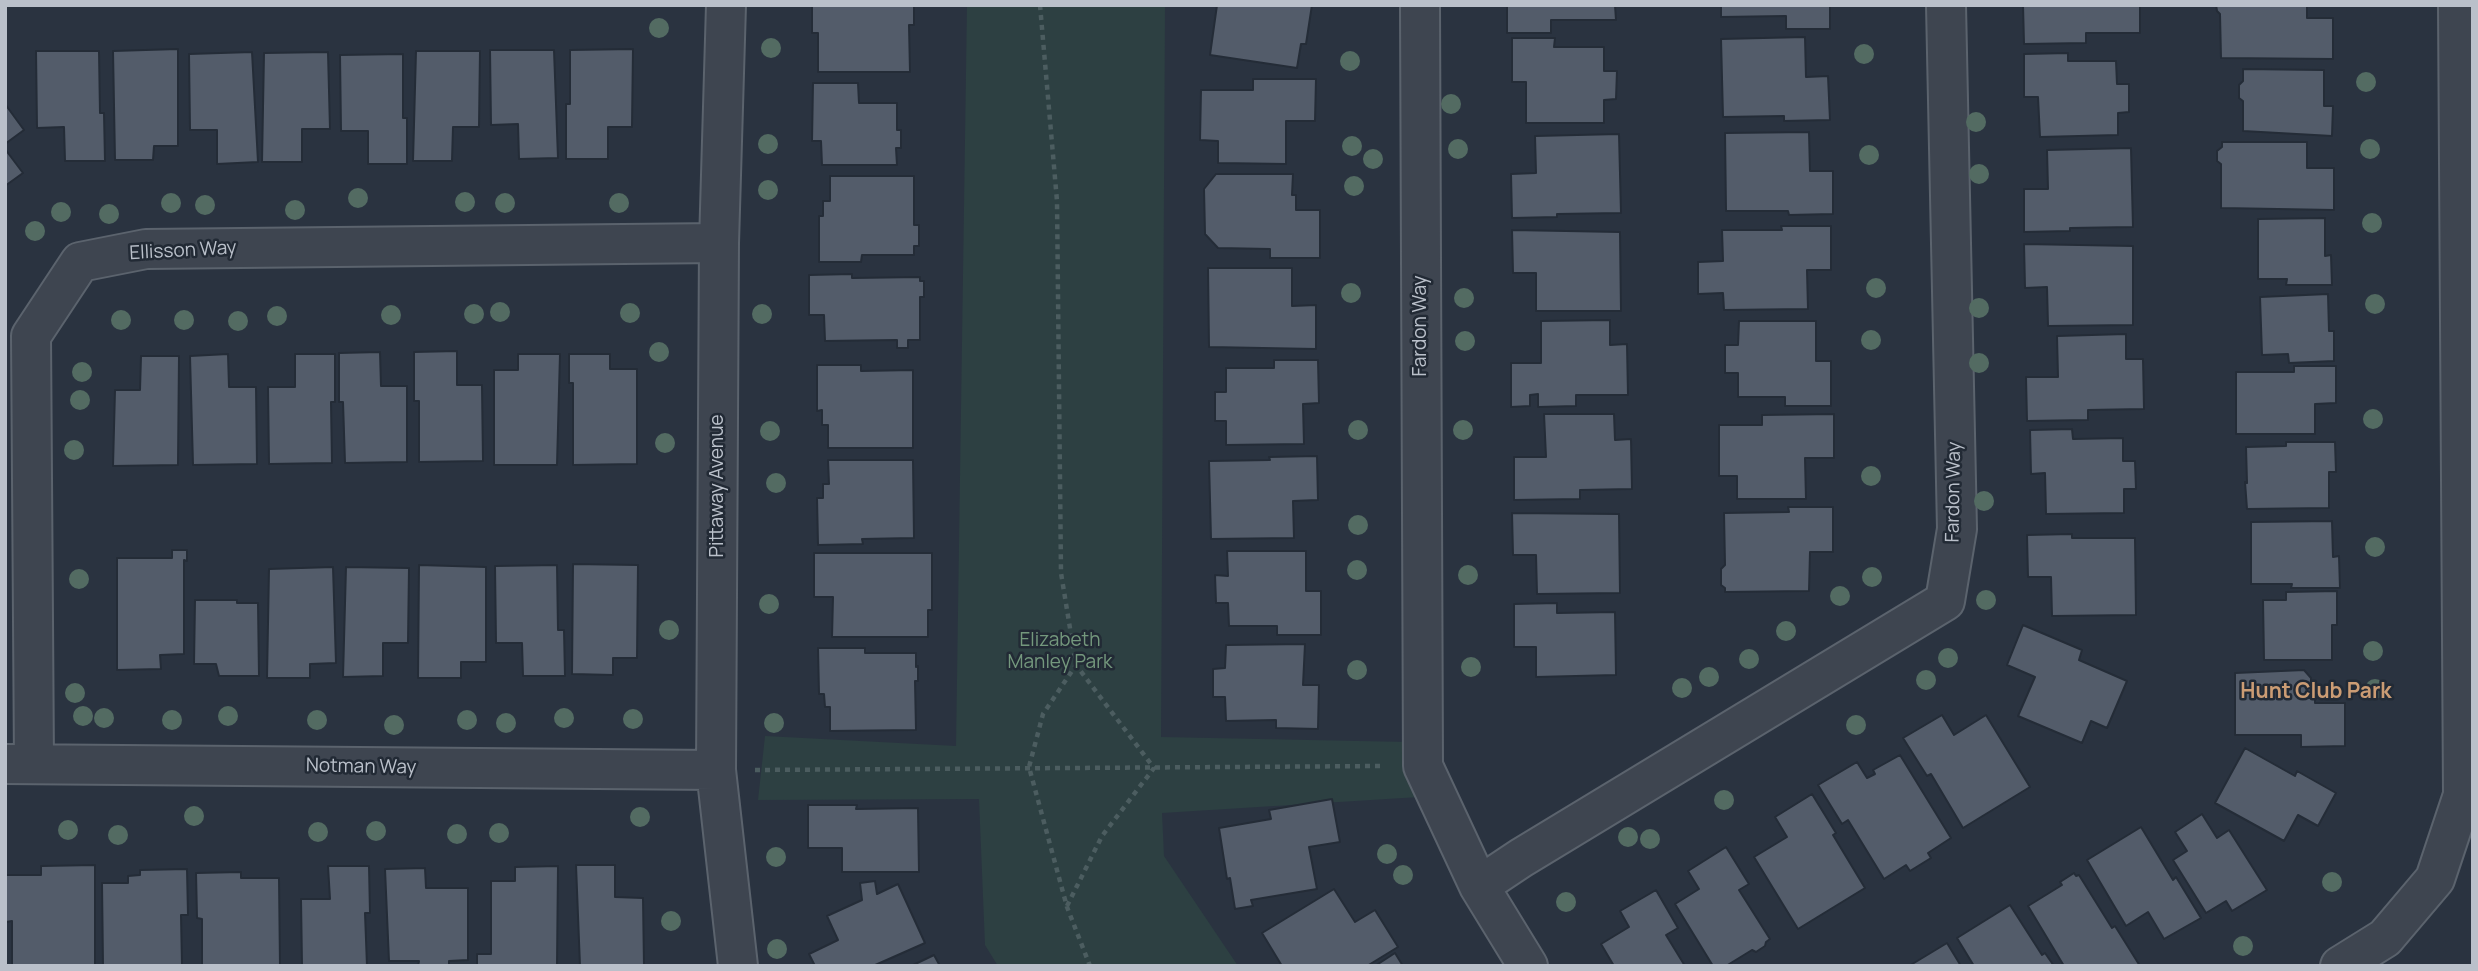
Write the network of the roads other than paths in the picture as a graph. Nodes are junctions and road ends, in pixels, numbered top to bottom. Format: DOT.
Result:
graph roads {
  1 [pos="726,5"];
  2 [pos="1420,5"];
  3 [pos="1946,5"];
  4 [pos="2458,5"];
  5 [pos="2467,167"];
  6 [pos="719,243"];
  7 [pos="20,764"];
  8 [pos="716,770"];
  9 [pos="1479,886"];
  10 [pos="738,966"];
  11 [pos="1528,966"];
  12 [pos="2340,966"];
  1 -- 6 [label="street, Pittaway Avenue"];
  2 -- 9 [label="street, Fardon Way"];
  3 -- 9 [label="street, Fardon Way"];
  4 -- 5 [label="street"];
  5 -- 12 [label="street"];
  6 -- 7 [label="street, Ellisson Way"];
  6 -- 8 [label="street, Pittaway Avenue"];
  7 -- 8 [label="street, Notman Way"];
  8 -- 10 [label="street, Pittaway Avenue"];
  9 -- 11 [label="street, Fardon Way"];
}
